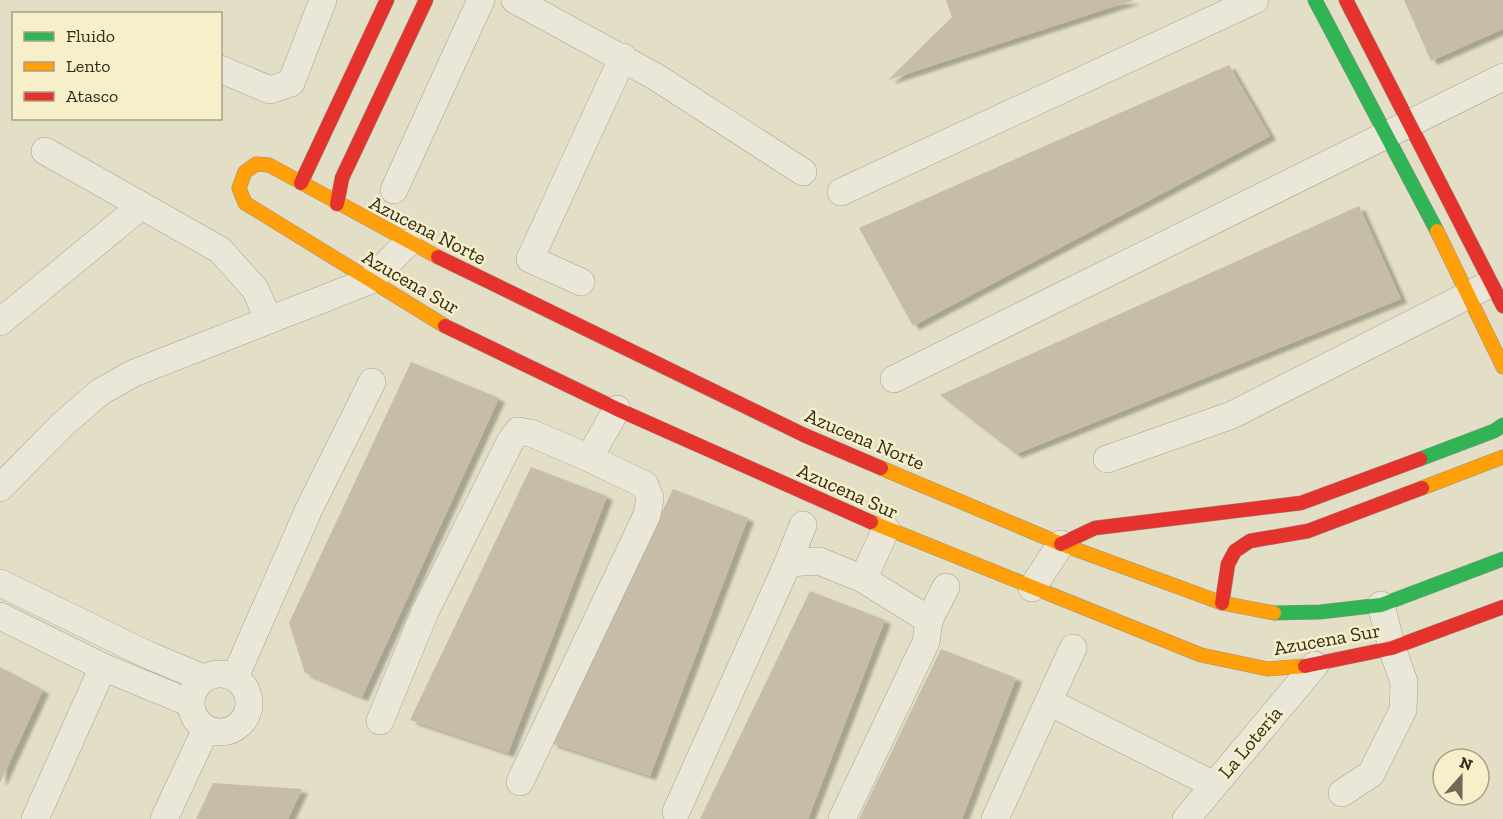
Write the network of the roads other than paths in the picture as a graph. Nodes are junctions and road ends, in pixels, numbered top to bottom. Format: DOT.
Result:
graph roads {
  1 [pos="323,0"];
  2 [pos="387,0"];
  3 [pos="426,0"];
  4 [pos="481,0"];
  5 [pos="515,0"];
  6 [pos="1256,0"];
  7 [pos="1315,0"];
  8 [pos="1346,0"];
  9 [pos="623,57"];
  10 [pos="222,70"];
  11 [pos="1503,77"];
  12 [pos="1410,122"];
  13 [pos="1386,134"];
  14 [pos="45,151"];
  15 [pos="245,172"];
  16 [pos="803,172"];
  17 [pos="301,183"];
  18 [pos="394,190"];
  19 [pos="841,192"];
  20 [pos="337,204"];
  21 [pos="140,207"];
  22 [pos="408,243"];
  23 [pos="369,281"];
  24 [pos="581,282"];
  25 [pos="1499,289"];
  26 [pos="1468,295"];
  27 [pos="268,318"];
  28 [pos="0,322"];
  29 [pos="1503,367"];
  30 [pos="894,379"];
  31 [pos="372,382"];
  32 [pos="617,409"];
  33 [pos="1503,425"];
  34 [pos="1503,457"];
  35 [pos="589,458"];
  36 [pos="1107,459"];
  37 [pos="0,488"];
  38 [pos="803,525"];
  39 [pos="886,530"];
  40 [pos="1061,544"];
  41 [pos="1503,559"];
  42 [pos="788,562"];
  43 [pos="864,579"];
  44 [pos="0,583"];
  45 [pos="946,587"];
  46 [pos="1032,588"];
  47 [pos="1222,603"];
  48 [pos="1381,605"];
  49 [pos="1503,607"];
  50 [pos="0,616"];
  51 [pos="929,620"];
  52 [pos="1073,648"];
  53 [pos="1392,648"];
  54 [pos="1315,665"];
  55 [pos="103,667"];
  56 [pos="235,676"];
  57 [pos="203,678"];
  58 [pos="1049,702"];
  59 [pos="190,703"];
  60 [pos="380,721"];
  61 [pos="206,729"];
  62 [pos="520,782"];
  63 [pos="1214,785"];
  64 [pos="1342,793"];
  65 [pos="676,812"];
  66 [pos="35,819"];
  67 [pos="164,819"];
  68 [pos="842,819"];
  69 [pos="995,819"];
  70 [pos="1186,819"];
  1 -- 10 [label="street"];
  2 -- 17 [label="street"];
  3 -- 20 [label="street"];
  4 -- 18 [label="street"];
  5 -- 9 [label="street"];
  6 -- 19 [label="street"];
  7 -- 13 [label="street"];
  8 -- 12 [label="street"];
  9 -- 16 [label="street"];
  9 -- 24 [label="street"];
  11 -- 12 [label="street"];
  12 -- 13 [label="street"];
  12 -- 25 [label="street"];
  13 -- 26 [label="street"];
  13 -- 30 [label="street"];
  14 -- 21 [label="street"];
  15 -- 17 [label="street, Azucena Norte"];
  15 -- 23 [label="street, Azucena Sur"];
  17 -- 20 [label="street, Azucena Norte"];
  20 -- 22 [label="street, Azucena Norte"];
  21 -- 27 [label="street"];
  21 -- 28 [label="street"];
  22 -- 23 [label="street"];
  22 -- 40 [label="street, Azucena Norte"];
  23 -- 27 [label="street"];
  23 -- 32 [label="street, Azucena Sur"];
  25 -- 26 [label="street"];
  26 -- 29 [label="street"];
  26 -- 36 [label="street"];
  27 -- 37 [label="street"];
  31 -- 56 [label="street"];
  32 -- 35 [label="street"];
  32 -- 39 [label="street, Azucena Sur"];
  33 -- 40 [label="street"];
  34 -- 47 [label="street"];
  35 -- 60 [label="street"];
  35 -- 62 [label="street"];
  38 -- 42 [label="street"];
  39 -- 43 [label="street"];
  39 -- 46 [label="street, Azucena Sur"];
  40 -- 46 [label="street"];
  40 -- 47 [label="street, Azucena Norte"];
  41 -- 48 [label="street, Azucena Norte"];
  42 -- 43 [label="street"];
  42 -- 65 [label="street"];
  43 -- 51 [label="street"];
  44 -- 57 [label="street"];
  45 -- 51 [label="street"];
  46 -- 54 [label="street, Azucena Sur"];
  47 -- 48 [label="street, Azucena Norte"];
  48 -- 53 [label="street"];
  49 -- 53 [label="street, Azucena Sur"];
  50 -- 55 [label="street"];
  51 -- 68 [label="street"];
  52 -- 58 [label="street"];
  53 -- 54 [label="street, Azucena Sur"];
  53 -- 64 [label="street"];
  54 -- 63 [label="street, La Lotería"];
  55 -- 59 [label="street"];
  55 -- 66 [label="street"];
  56 -- 57 [label="street"];
  56 -- 61 [label="street"];
  57 -- 59 [label="street"];
  58 -- 63 [label="street"];
  58 -- 69 [label="street"];
  59 -- 61 [label="street"];
  61 -- 67 [label="street"];
  63 -- 70 [label="street, La Lotería"];
}
